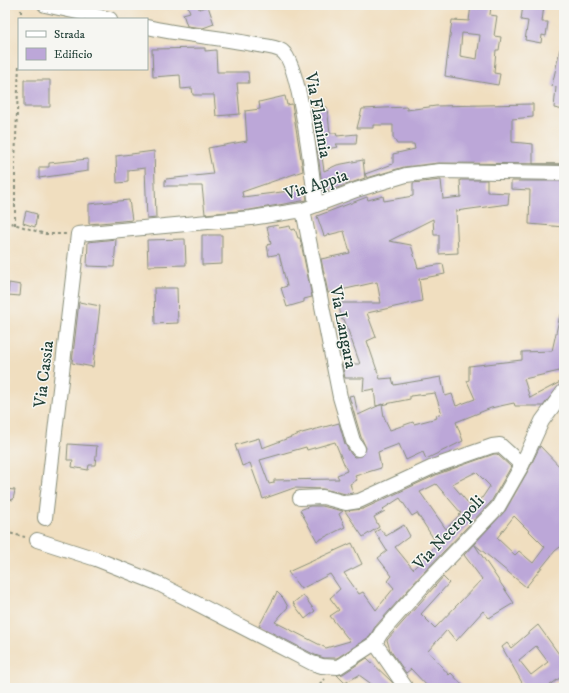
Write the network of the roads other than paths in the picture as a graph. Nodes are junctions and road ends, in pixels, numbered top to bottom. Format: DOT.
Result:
graph roads {
  1 [pos="45,5"];
  2 [pos="105,18"];
  3 [pos="148,27"];
  4 [pos="564,172"];
  5 [pos="316,204"];
  6 [pos="303,210"];
  7 [pos="78,234"];
  8 [pos="564,390"];
  9 [pos="358,449"];
  10 [pos="522,465"];
  11 [pos="300,498"];
  12 [pos="45,518"];
  13 [pos="37,540"];
  14 [pos="374,643"];
  15 [pos="406,688"];
  1 -- 2 [label="street"];
  3 -- 5 [label="street, Via Flaminia"];
  4 -- 5 [label="street, Via Appia"];
  5 -- 6 [label="street, Via Appia"];
  6 -- 7 [label="street, Via Appia"];
  6 -- 9 [label="street, Via Langara"];
  7 -- 12 [label="street, Via Cassia"];
  8 -- 10 [label="street, Via Necropoli"];
  10 -- 11 [label="street"];
  10 -- 14 [label="street, Via Necropoli"];
  13 -- 14 [label="street, Via Necropoli"];
  14 -- 15 [label="street"];
}
